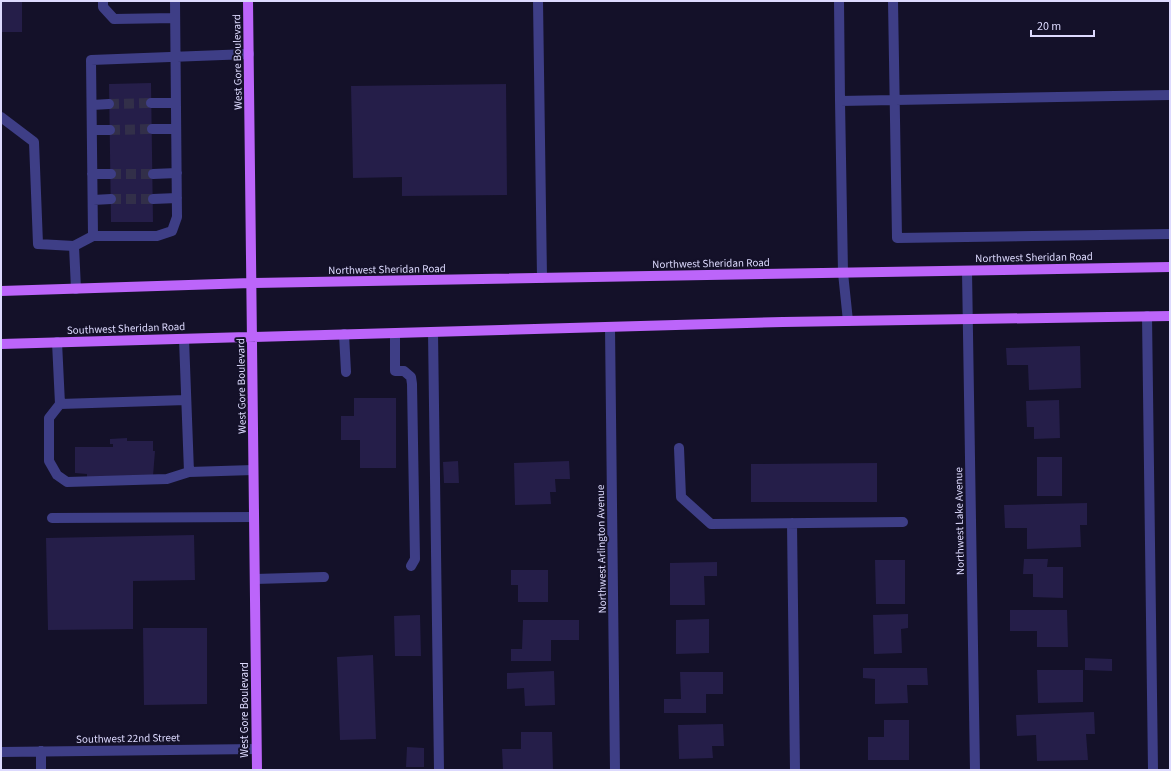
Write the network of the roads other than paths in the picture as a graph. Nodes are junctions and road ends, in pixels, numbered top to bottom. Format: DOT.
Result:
graph roads {
  1 [pos="103,1"];
  2 [pos="175,1"];
  3 [pos="248,1"];
  4 [pos="538,1"];
  5 [pos="839,1"];
  6 [pos="893,1"];
  7 [pos="175,18"];
  8 [pos="248,54"];
  9 [pos="175,57"];
  10 [pos="1170,95"];
  11 [pos="895,100"];
  12 [pos="840,101"];
  13 [pos="151,103"];
  14 [pos="176,103"];
  15 [pos="109,104"];
  16 [pos="92,105"];
  17 [pos="1,118"];
  18 [pos="152,129"];
  19 [pos="176,129"];
  20 [pos="92,130"];
  21 [pos="110,130"];
  22 [pos="177,173"];
  23 [pos="92,174"];
  24 [pos="110,174"];
  25 [pos="153,174"];
  26 [pos="177,198"];
  27 [pos="111,199"];
  28 [pos="153,199"];
  29 [pos="92,200"];
  30 [pos="1170,234"];
  31 [pos="93,236"];
  32 [pos="74,246"];
  33 [pos="1170,267"];
  34 [pos="968,271"];
  35 [pos="843,273"];
  36 [pos="542,278"];
  37 [pos="252,283"];
  38 [pos="76,289"];
  39 [pos="1,291"];
  40 [pos="1147,316"];
  41 [pos="1170,316"];
  42 [pos="968,318"];
  43 [pos="848,320"];
  44 [pos="610,327"];
  45 [pos="434,332"];
  46 [pos="344,334"];
  47 [pos="395,334"];
  48 [pos="252,337"];
  49 [pos="184,339"];
  50 [pos="57,342"];
  51 [pos="1,344"];
  52 [pos="346,372"];
  53 [pos="186,400"];
  54 [pos="60,404"];
  55 [pos="679,448"];
  56 [pos="253,470"];
  57 [pos="189,472"];
  58 [pos="52,518"];
  59 [pos="254,518"];
  60 [pos="903,522"];
  61 [pos="792,523"];
  62 [pos="411,566"];
  63 [pos="324,577"];
  64 [pos="255,579"];
  65 [pos="256,749"];
  66 [pos="41,751"];
  67 [pos="1,752"];
  68 [pos="41,770"];
  69 [pos="256,770"];
  70 [pos="439,770"];
  71 [pos="615,770"];
  72 [pos="795,770"];
  73 [pos="975,770"];
  74 [pos="1153,770"];
  1 -- 7 [label="street"];
  2 -- 7 [label="street"];
  3 -- 8 [label="main road, West Gore Boulevard"];
  4 -- 36 [label="street"];
  5 -- 12 [label="street"];
  6 -- 11 [label="street"];
  7 -- 9 [label="street"];
  8 -- 9 [label="street"];
  8 -- 37 [label="main road, West Gore Boulevard"];
  9 -- 14 [label="street"];
  9 -- 16 [label="street"];
  10 -- 11 [label="street"];
  11 -- 12 [label="street"];
  11 -- 30 [label="street"];
  12 -- 35 [label="street"];
  13 -- 14 [label="street"];
  14 -- 19 [label="street"];
  15 -- 16 [label="street"];
  16 -- 20 [label="street"];
  17 -- 32 [label="street"];
  18 -- 19 [label="street"];
  19 -- 22 [label="street"];
  20 -- 21 [label="street"];
  20 -- 23 [label="street"];
  22 -- 25 [label="street"];
  22 -- 26 [label="street"];
  23 -- 24 [label="street"];
  23 -- 29 [label="street"];
  26 -- 28 [label="street"];
  26 -- 31 [label="street"];
  27 -- 29 [label="street"];
  29 -- 31 [label="street"];
  31 -- 32 [label="street"];
  32 -- 38 [label="street"];
  33 -- 34 [label="main road, Northwest Sheridan Road"];
  34 -- 35 [label="main road, Northwest Sheridan Road"];
  34 -- 42 [label="street, Northwest Lake Avenue"];
  35 -- 36 [label="main road, Northwest Sheridan Road"];
  35 -- 43 [label="street"];
  36 -- 37 [label="main road, Northwest Sheridan Road"];
  37 -- 38 [label="main road"];
  37 -- 48 [label="main road, West Gore Boulevard"];
  38 -- 39 [label="main road"];
  40 -- 41 [label="main road"];
  40 -- 42 [label="main road"];
  40 -- 74 [label="street"];
  42 -- 43 [label="main road"];
  42 -- 73 [label="street, Northwest Lake Avenue"];
  43 -- 44 [label="main road"];
  44 -- 45 [label="main road"];
  44 -- 71 [label="street, Northwest Arlington Avenue"];
  45 -- 47 [label="main road"];
  45 -- 70 [label="street"];
  46 -- 47 [label="main road"];
  46 -- 48 [label="main road"];
  46 -- 52 [label="street"];
  47 -- 62 [label="street"];
  48 -- 49 [label="main road, Southwest Sheridan Road"];
  48 -- 56 [label="main road, West Gore Boulevard"];
  49 -- 50 [label="main road, Southwest Sheridan Road"];
  49 -- 53 [label="street"];
  50 -- 51 [label="main road, Southwest Sheridan Road"];
  50 -- 54 [label="street"];
  53 -- 54 [label="street"];
  53 -- 57 [label="street"];
  54 -- 57 [label="street"];
  55 -- 61 [label="street"];
  56 -- 57 [label="street"];
  56 -- 59 [label="main road, West Gore Boulevard"];
  58 -- 59 [label="street"];
  59 -- 64 [label="main road, West Gore Boulevard"];
  60 -- 61 [label="street"];
  61 -- 72 [label="street"];
  63 -- 64 [label="street"];
  64 -- 65 [label="main road, West Gore Boulevard"];
  65 -- 66 [label="street, Southwest 22nd Street"];
  65 -- 69 [label="main road, West Gore Boulevard"];
  66 -- 67 [label="street, Southwest 22nd Street"];
  66 -- 68 [label="street"];
}
